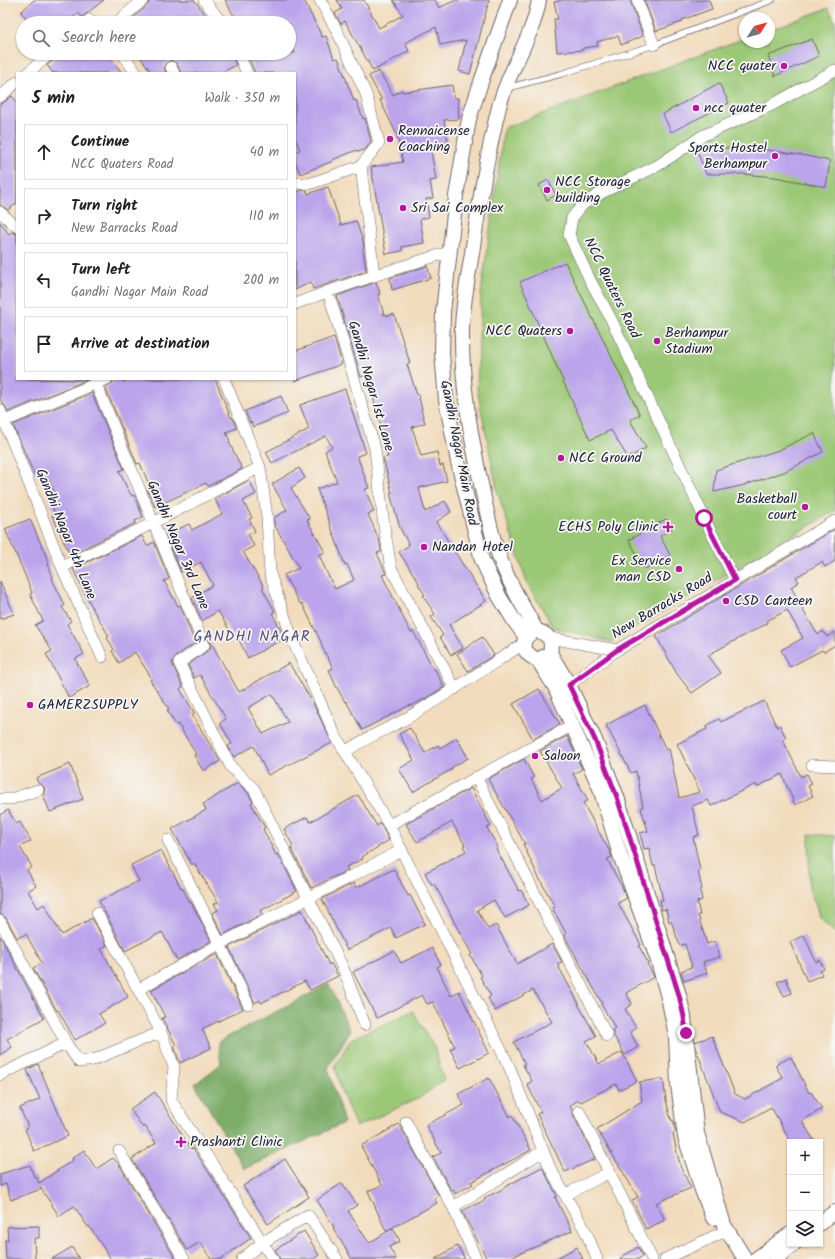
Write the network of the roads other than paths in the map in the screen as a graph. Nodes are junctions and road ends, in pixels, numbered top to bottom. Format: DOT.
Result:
graph roads {
  1 [pos="144,0"];
  2 [pos="204,0"];
  3 [pos="320,0"];
  4 [pos="510,0"];
  5 [pos="539,0"];
  6 [pos="637,0"];
  7 [pos="772,0"];
  8 [pos="125,16"];
  9 [pos="217,16"];
  10 [pos="654,45"];
  11 [pos="43,60"];
  12 [pos="127,60"];
  13 [pos="241,60"];
  14 [pos="835,70"];
  15 [pos="29,72"];
  16 [pos="135,72"];
  17 [pos="247,72"];
  18 [pos="16,83"];
  19 [pos="505,88"];
  20 [pos="0,97"];
  21 [pos="361,166"];
  22 [pos="296,183"];
  23 [pos="0,212"];
  24 [pos="16,226"];
  25 [pos="449,252"];
  26 [pos="374,275"];
  27 [pos="328,291"];
  28 [pos="296,304"];
  29 [pos="224,380"];
  30 [pos="95,381"];
  31 [pos="0,410"];
  32 [pos="3,422"];
  33 [pos="260,467"];
  34 [pos="835,521"];
  35 [pos="153,523"];
  36 [pos="62,567"];
  37 [pos="735,580"];
  38 [pos="529,637"];
  39 [pos="550,638"];
  40 [pos="617,650"];
  41 [pos="102,657"];
  42 [pos="544,657"];
  43 [pos="569,685"];
  44 [pos="455,689"];
  45 [pos="572,725"];
  46 [pos="345,752"];
  47 [pos="812,765"];
  48 [pos="835,766"];
  49 [pos="476,777"];
  50 [pos="38,790"];
  51 [pos="0,799"];
  52 [pos="389,825"];
  53 [pos="168,840"];
  54 [pos="402,850"];
  55 [pos="309,899"];
  56 [pos="97,913"];
  57 [pos="0,921"];
  58 [pos="220,944"];
  59 [pos="139,989"];
  60 [pos="248,1004"];
  61 [pos="365,1025"];
  62 [pos="161,1032"];
  63 [pos="607,1036"];
  64 [pos="66,1043"];
  65 [pos="0,1076"];
  66 [pos="579,1111"];
  67 [pos="406,1122"];
  68 [pos="119,1151"];
  69 [pos="543,1151"];
  70 [pos="610,1172"];
  71 [pos="565,1195"];
  72 [pos="835,1201"];
  73 [pos="453,1207"];
  74 [pos="821,1211"];
  75 [pos="835,1212"];
  76 [pos="823,1221"];
  77 [pos="719,1234"];
  78 [pos="787,1236"];
  79 [pos="262,1243"];
  80 [pos="790,1247"];
  81 [pos="184,1259"];
  82 [pos="242,1259"];
  83 [pos="273,1259"];
  84 [pos="337,1259"];
  85 [pos="476,1259"];
  86 [pos="597,1259"];
  87 [pos="652,1259"];
  88 [pos="665,1259"];
  89 [pos="734,1259"];
  90 [pos="745,1259"];
  91 [pos="756,1259"];
  92 [pos="775,1259"];
  1 -- 8 [label="street"];
  2 -- 9 [label="street"];
  3 -- 21 [label="street"];
  4 -- 25 [label="street, Gandhi Nagar Main Road"];
  5 -- 19 [label="street, Gandhi Nagar Main Road"];
  6 -- 10 [label="street"];
  7 -- 10 [label="lane"];
  10 -- 19 [label="lane"];
  11 -- 15 [label="street"];
  12 -- 16 [label="street"];
  13 -- 17 [label="street"];
  14 -- 37 [label="street, NCC Quaters Road"];
  18 -- 20 [label="street"];
  19 -- 38 [label="street, Gandhi Nagar Main Road"];
  21 -- 22 [label="street"];
  21 -- 26 [label="street"];
  23 -- 24 [label="street"];
  25 -- 26 [label="street"];
  25 -- 38 [label="street, Gandhi Nagar Main Road"];
  26 -- 27 [label="street"];
  27 -- 28 [label="street"];
  27 -- 44 [label="street, Gandhi Nagar 1st Lane"];
  29 -- 33 [label="street"];
  30 -- 32 [label="street"];
  30 -- 35 [label="street, Gandhi Nagar 3rd Lane"];
  31 -- 32 [label="street, Gandhi Nagar 4th Lane"];
  32 -- 36 [label="street, Gandhi Nagar 4th Lane"];
  33 -- 35 [label="street"];
  33 -- 46 [label="street"];
  34 -- 37 [label="street, New Barracks Road"];
  35 -- 36 [label="street"];
  35 -- 55 [label="street, Gandhi Nagar 3rd Lane"];
  36 -- 41 [label="street, Gandhi Nagar 4th Lane"];
  37 -- 40 [label="street, New Barracks Road"];
  38 -- 39 [label="street"];
  38 -- 42 [label="street"];
  38 -- 44 [label="street"];
  39 -- 40 [label="street"];
  39 -- 42 [label="street"];
  40 -- 43 [label="street, New Barracks Road"];
  42 -- 43 [label="street"];
  42 -- 45 [label="street"];
  43 -- 90 [label="street"];
  44 -- 46 [label="street"];
  45 -- 49 [label="street"];
  45 -- 77 [label="street"];
  46 -- 52 [label="street"];
  47 -- 48 [label="street"];
  49 -- 52 [label="street"];
  49 -- 63 [label="street"];
  50 -- 51 [label="street"];
  52 -- 54 [label="street"];
  53 -- 58 [label="street"];
  54 -- 55 [label="street"];
  54 -- 69 [label="street"];
  55 -- 58 [label="street"];
  55 -- 61 [label="street"];
  56 -- 59 [label="street"];
  57 -- 64 [label="street"];
  58 -- 59 [label="street"];
  58 -- 60 [label="street"];
  59 -- 62 [label="street"];
  62 -- 64 [label="street"];
  62 -- 79 [label="street"];
  64 -- 65 [label="street"];
  66 -- 70 [label="street"];
  67 -- 73 [label="street"];
  68 -- 81 [label="street"];
  69 -- 71 [label="street"];
  69 -- 73 [label="street"];
  70 -- 71 [label="street"];
  70 -- 87 [label="street"];
  71 -- 86 [label="street"];
  72 -- 74 [label="street"];
  73 -- 85 [label="street"];
  75 -- 76 [label="street"];
  77 -- 88 [label="street"];
  77 -- 89 [label="street"];
  78 -- 91 [label="street"];
  79 -- 82 [label="street"];
  79 -- 83 [label="street"];
  79 -- 84 [label="street"];
  80 -- 92 [label="street"];
}
